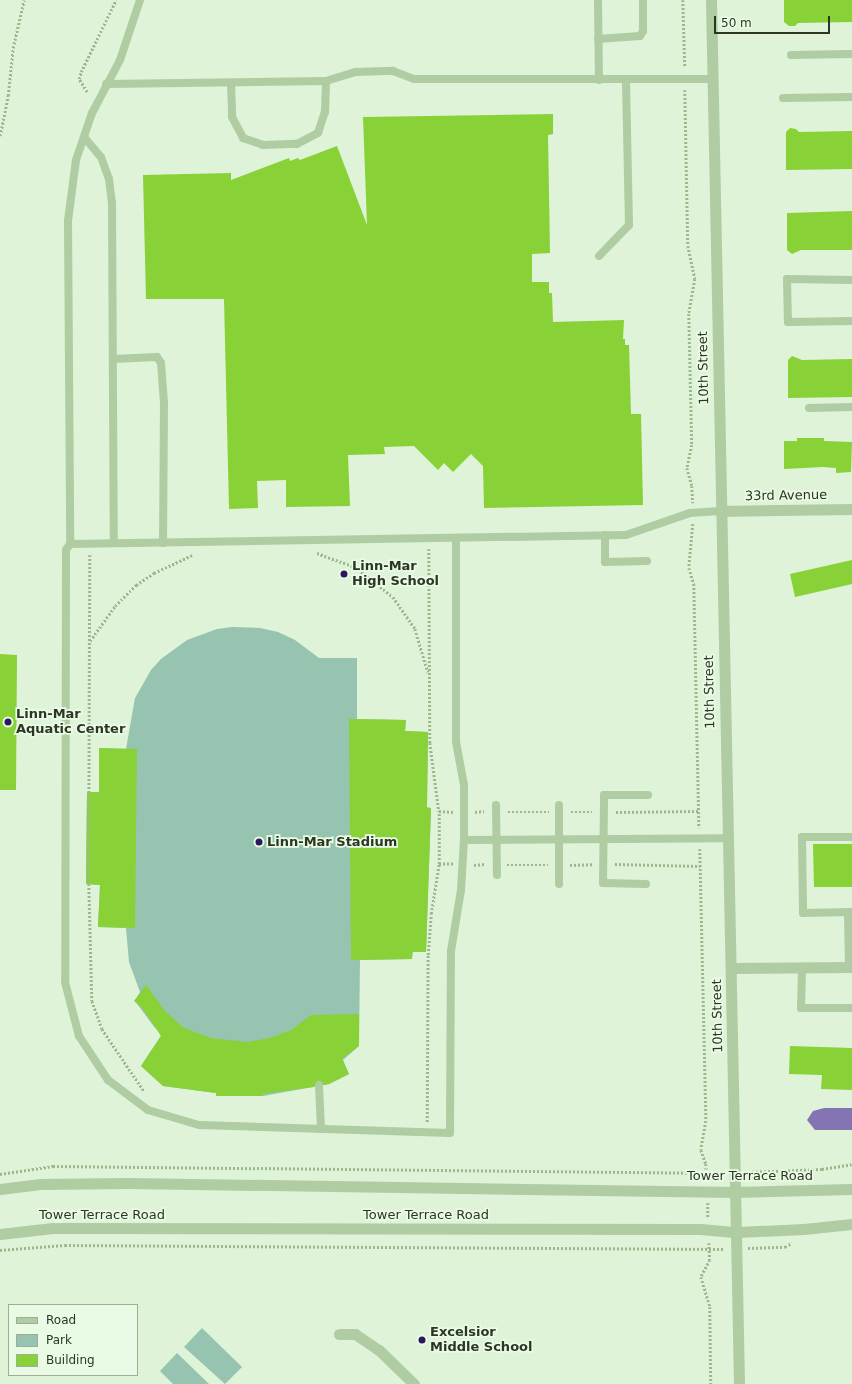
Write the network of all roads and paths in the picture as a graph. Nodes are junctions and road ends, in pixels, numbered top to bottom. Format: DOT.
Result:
graph roads {
  1 [pos="24,0"];
  2 [pos="116,0"];
  3 [pos="140,0"];
  4 [pos="598,0"];
  5 [pos="643,0"];
  6 [pos="683,0"];
  7 [pos="711,0"];
  8 [pos="598,39"];
  9 [pos="852,54"];
  10 [pos="791,55"];
  11 [pos="713,79"];
  12 [pos="599,80"];
  13 [pos="685,80"];
  14 [pos="326,81"];
  15 [pos="626,81"];
  16 [pos="231,83"];
  17 [pos="106,84"];
  18 [pos="87,92"];
  19 [pos="852,97"];
  20 [pos="782,98"];
  21 [pos="0,136"];
  22 [pos="84,137"];
  23 [pos="599,256"];
  24 [pos="852,280"];
  25 [pos="852,320"];
  26 [pos="113,359"];
  27 [pos="852,407"];
  28 [pos="809,408"];
  29 [pos="852,509"];
  30 [pos="720,511"];
  31 [pos="692,513"];
  32 [pos="605,535"];
  33 [pos="456,538"];
  34 [pos="163,543"];
  35 [pos="70,544"];
  36 [pos="114,544"];
  37 [pos="422,548"];
  38 [pos="322,550"];
  39 [pos="186,552"];
  40 [pos="98,553"];
  41 [pos="647,561"];
  42 [pos="90,642"];
  43 [pos="429,678"];
  44 [pos="648,794"];
  45 [pos="496,805"];
  46 [pos="559,805"];
  47 [pos="440,811"];
  48 [pos="484,811"];
  49 [pos="699,811"];
  50 [pos="453,812"];
  51 [pos="474,812"];
  52 [pos="504,812"];
  53 [pos="549,812"];
  54 [pos="570,812"];
  55 [pos="592,812"];
  56 [pos="612,812"];
  57 [pos="852,837"];
  58 [pos="700,838"];
  59 [pos="728,838"];
  60 [pos="604,839"];
  61 [pos="464,840"];
  62 [pos="496,840"];
  63 [pos="559,840"];
  64 [pos="439,864"];
  65 [pos="453,864"];
  66 [pos="486,864"];
  67 [pos="506,864"];
  68 [pos="594,864"];
  69 [pos="614,864"];
  70 [pos="473,865"];
  71 [pos="549,865"];
  72 [pos="569,865"];
  73 [pos="700,866"];
  74 [pos="497,875"];
  75 [pos="559,884"];
  76 [pos="646,884"];
  77 [pos="850,912"];
  78 [pos="851,967"];
  79 [pos="731,968"];
  80 [pos="802,968"];
  81 [pos="852,1008"];
  82 [pos="320,1085"];
  83 [pos="149,1096"];
  84 [pos="420,1123"];
  85 [pos="321,1129"];
  86 [pos="852,1164"];
  87 [pos="759,1172"];
  88 [pos="707,1173"];
  89 [pos="711,1173"];
  90 [pos="0,1174"];
  91 [pos="0,1189"];
  92 [pos="852,1189"];
  93 [pos="707,1190"];
  94 [pos="736,1192"];
  95 [pos="852,1224"];
  96 [pos="709,1230"];
  97 [pos="737,1232"];
  98 [pos="0,1234"];
  99 [pos="0,1250"];
  100 [pos="711,1250"];
  101 [pos="339,1334"];
  102 [pos="414,1384"];
  103 [pos="711,1384"];
  104 [pos="739,1384"];
  1 -- 21 [label="path"];
  2 -- 18 [label="path"];
  3 -- 17 [label="lane"];
  4 -- 8 [label="lane"];
  5 -- 8 [label="lane"];
  6 -- 13 [label="path"];
  7 -- 11 [label="street, 10th Street"];
  8 -- 12 [label="lane"];
  9 -- 10 [label="lane"];
  11 -- 13 [label="lane"];
  11 -- 30 [label="street, 10th Street"];
  12 -- 14 [label="lane"];
  12 -- 15 [label="lane"];
  13 -- 15 [label="lane"];
  13 -- 31 [label="path"];
  14 -- 16 [label="lane"];
  14 -- 16 [label="lane"];
  15 -- 23 [label="lane"];
  16 -- 17 [label="lane"];
  17 -- 22 [label="lane"];
  19 -- 20 [label="lane"];
  22 -- 26 [label="lane"];
  22 -- 35 [label="lane"];
  24 -- 25 [label="lane"];
  26 -- 34 [label="lane"];
  26 -- 36 [label="lane"];
  27 -- 28 [label="lane"];
  29 -- 30 [label="street, 33rd Avenue"];
  30 -- 31 [label="lane"];
  30 -- 59 [label="street, 10th Street"];
  31 -- 32 [label="lane"];
  31 -- 49 [label="path"];
  32 -- 33 [label="lane"];
  32 -- 41 [label="lane"];
  33 -- 34 [label="lane"];
  33 -- 61 [label="lane"];
  34 -- 36 [label="lane"];
  35 -- 36 [label="lane"];
  35 -- 85 [label="lane"];
  37 -- 43 [label="path"];
  38 -- 43 [label="path"];
  39 -- 42 [label="path"];
  40 -- 42 [label="path"];
  42 -- 83 [label="path"];
  43 -- 47 [label="path"];
  44 -- 60 [label="lane"];
  45 -- 62 [label="lane"];
  46 -- 63 [label="lane"];
  47 -- 50 [label="path"];
  47 -- 64 [label="path"];
  48 -- 51 [label="path"];
  49 -- 56 [label="path"];
  49 -- 58 [label="path"];
  52 -- 53 [label="path"];
  54 -- 55 [label="path"];
  57 -- 77 [label="lane"];
  58 -- 59 [label="lane"];
  58 -- 60 [label="lane"];
  58 -- 73 [label="path"];
  59 -- 79 [label="street, 10th Street"];
  60 -- 63 [label="lane"];
  60 -- 76 [label="lane"];
  61 -- 62 [label="lane"];
  61 -- 85 [label="lane"];
  62 -- 63 [label="lane"];
  62 -- 74 [label="lane"];
  63 -- 75 [label="lane"];
  64 -- 65 [label="path"];
  64 -- 84 [label="path"];
  66 -- 70 [label="path"];
  67 -- 71 [label="path"];
  68 -- 72 [label="path"];
  69 -- 73 [label="path"];
  73 -- 88 [label="path"];
  77 -- 78 [label="lane"];
  78 -- 80 [label="street"];
  79 -- 80 [label="street"];
  79 -- 94 [label="street, 10th Street"];
  80 -- 81 [label="lane"];
  82 -- 85 [label="lane"];
  86 -- 87 [label="path"];
  88 -- 89 [label="path"];
  88 -- 90 [label="path"];
  88 -- 93 [label="path"];
  91 -- 93 [label="street, Tower Terrace Road"];
  92 -- 94 [label="street, Tower Terrace Road"];
  93 -- 94 [label="street, Tower Terrace Road"];
  93 -- 96 [label="path"];
  94 -- 97 [label="street, 10th Street"];
  95 -- 97 [label="street, Tower Terrace Road"];
  96 -- 97 [label="street, Tower Terrace Road"];
  96 -- 98 [label="street, Tower Terrace Road"];
  96 -- 100 [label="path"];
  97 -- 104 [label="street, 10th Street"];
  99 -- 100 [label="path"];
  100 -- 103 [label="path"];
  101 -- 102 [label="street"];
}
